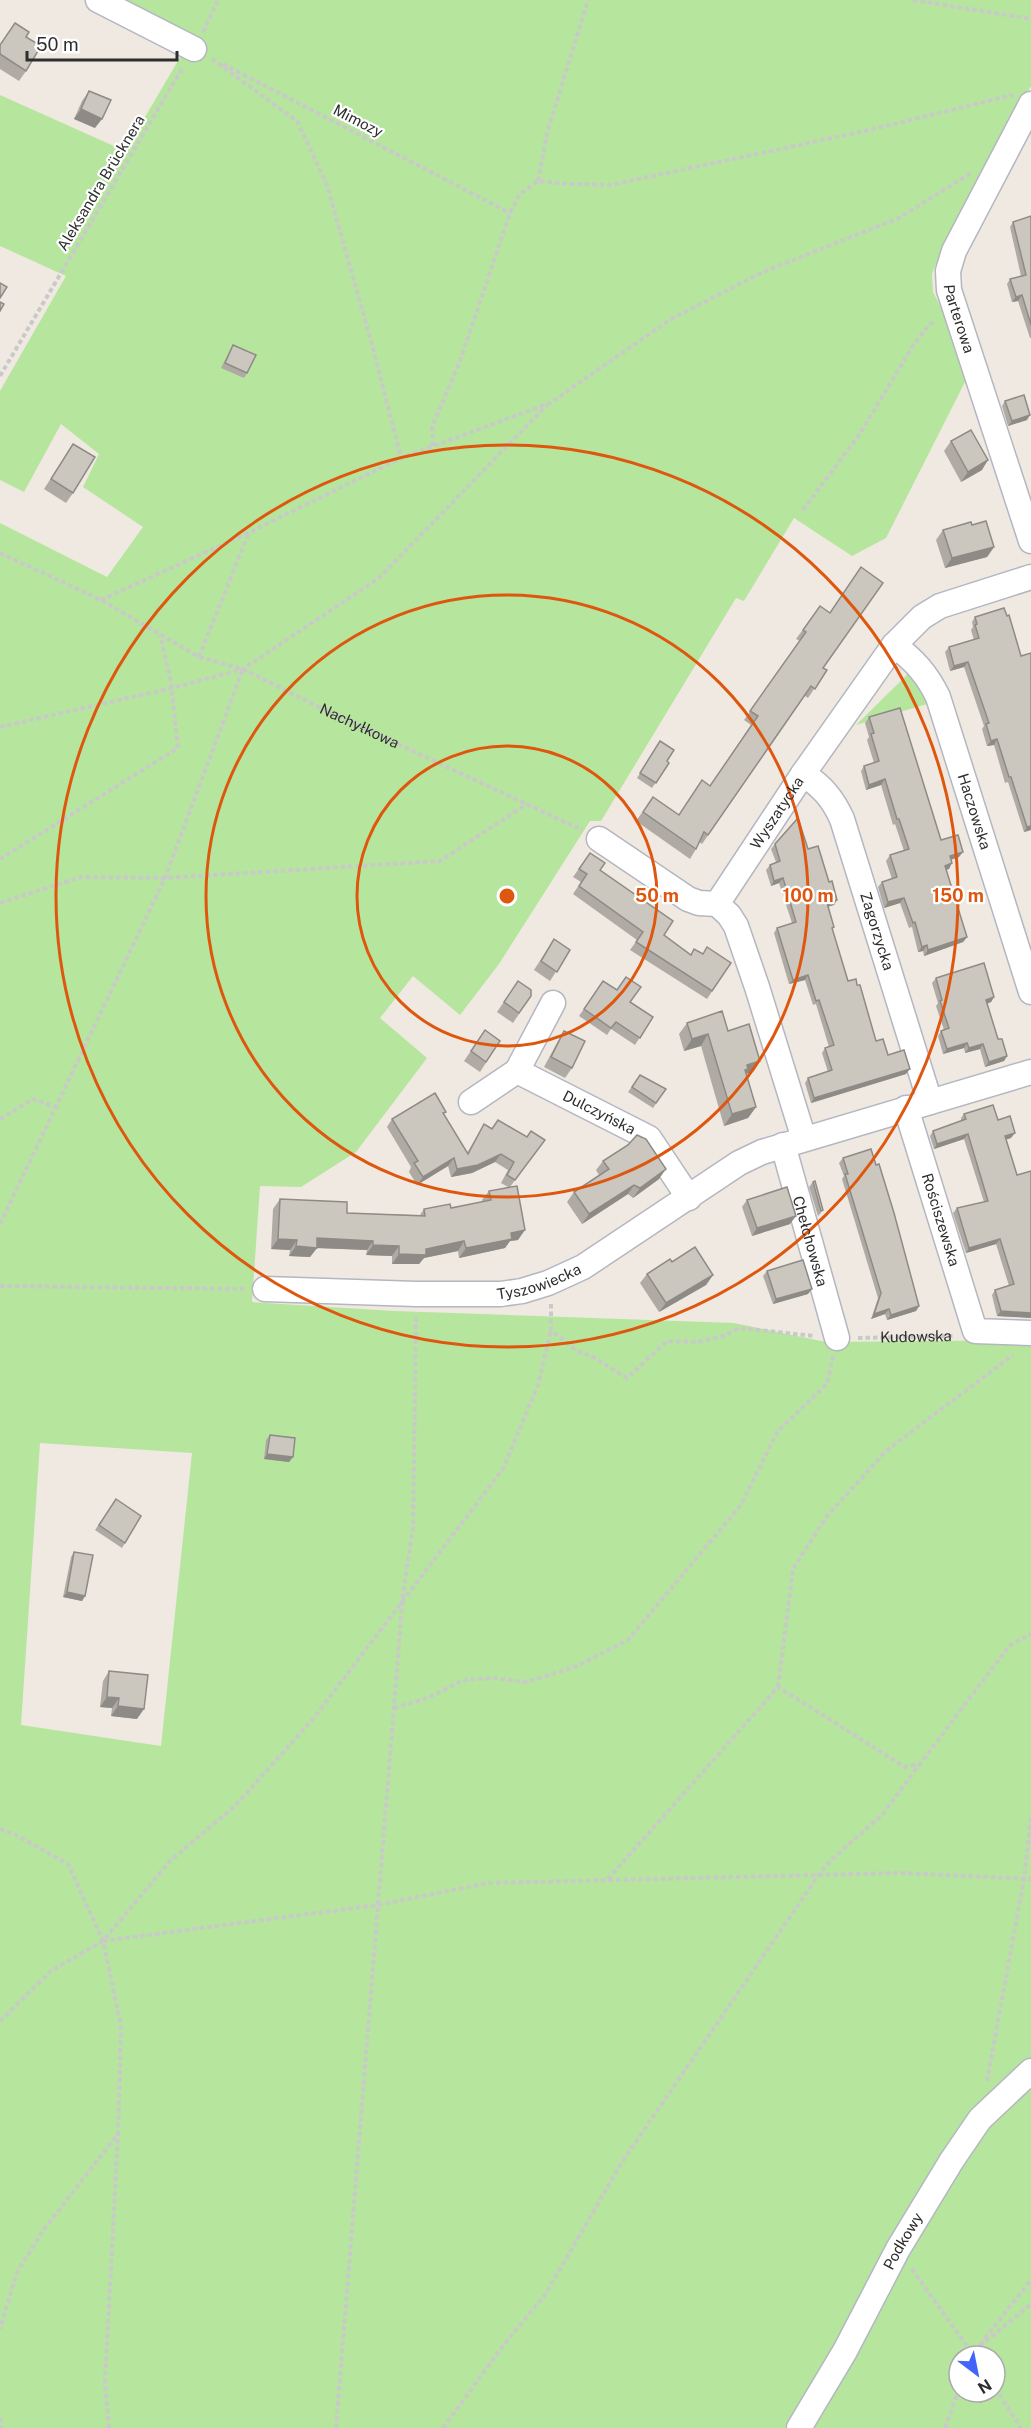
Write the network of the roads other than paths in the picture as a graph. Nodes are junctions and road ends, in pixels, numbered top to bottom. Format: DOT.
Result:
graph roads {
  1 [pos="98,0"];
  2 [pos="203,53"];
  3 [pos="1025,99"];
  4 [pos="1031,541"];
  5 [pos="1031,577"];
  6 [pos="894,645"];
  7 [pos="803,774"];
  8 [pos="599,838"];
  9 [pos="717,904"];
  10 [pos="1031,992"];
  11 [pos="553,1003"];
  12 [pos="517,1071"];
  13 [pos="1031,1072"];
  14 [pos="471,1102"];
  15 [pos="930,1102"];
  16 [pos="906,1108"];
  17 [pos="794,1142"];
  18 [pos="688,1198"];
  19 [pos="265,1289"];
  20 [pos="837,1338"];
  21 [pos="1027,1341"];
  22 [pos="1031,2071"];
  23 [pos="799,2428"];
  1 -- 2 [label="street"];
  3 -- 4 [label="street, Parterowa"];
  5 -- 6 [label="street, Wyszatycka"];
  6 -- 7 [label="street, Wyszatycka"];
  6 -- 10 [label="street, Haczowska"];
  7 -- 9 [label="street, Wyszatycka"];
  7 -- 15 [label="street, Zagorzycka"];
  8 -- 9 [label="street"];
  9 -- 17 [label="street"];
  11 -- 12 [label="street"];
  12 -- 14 [label="street"];
  12 -- 18 [label="street, Dulczyńska"];
  13 -- 15 [label="street, Tyszowiecka"];
  15 -- 16 [label="street, Tyszowiecka"];
  16 -- 17 [label="street, Tyszowiecka"];
  16 -- 21 [label="street, Rościszewska"];
  17 -- 18 [label="street, Tyszowiecka"];
  17 -- 20 [label="street, Chełchowska"];
  18 -- 19 [label="street, Tyszowiecka"];
  22 -- 23 [label="street, Podkowy"];
}
